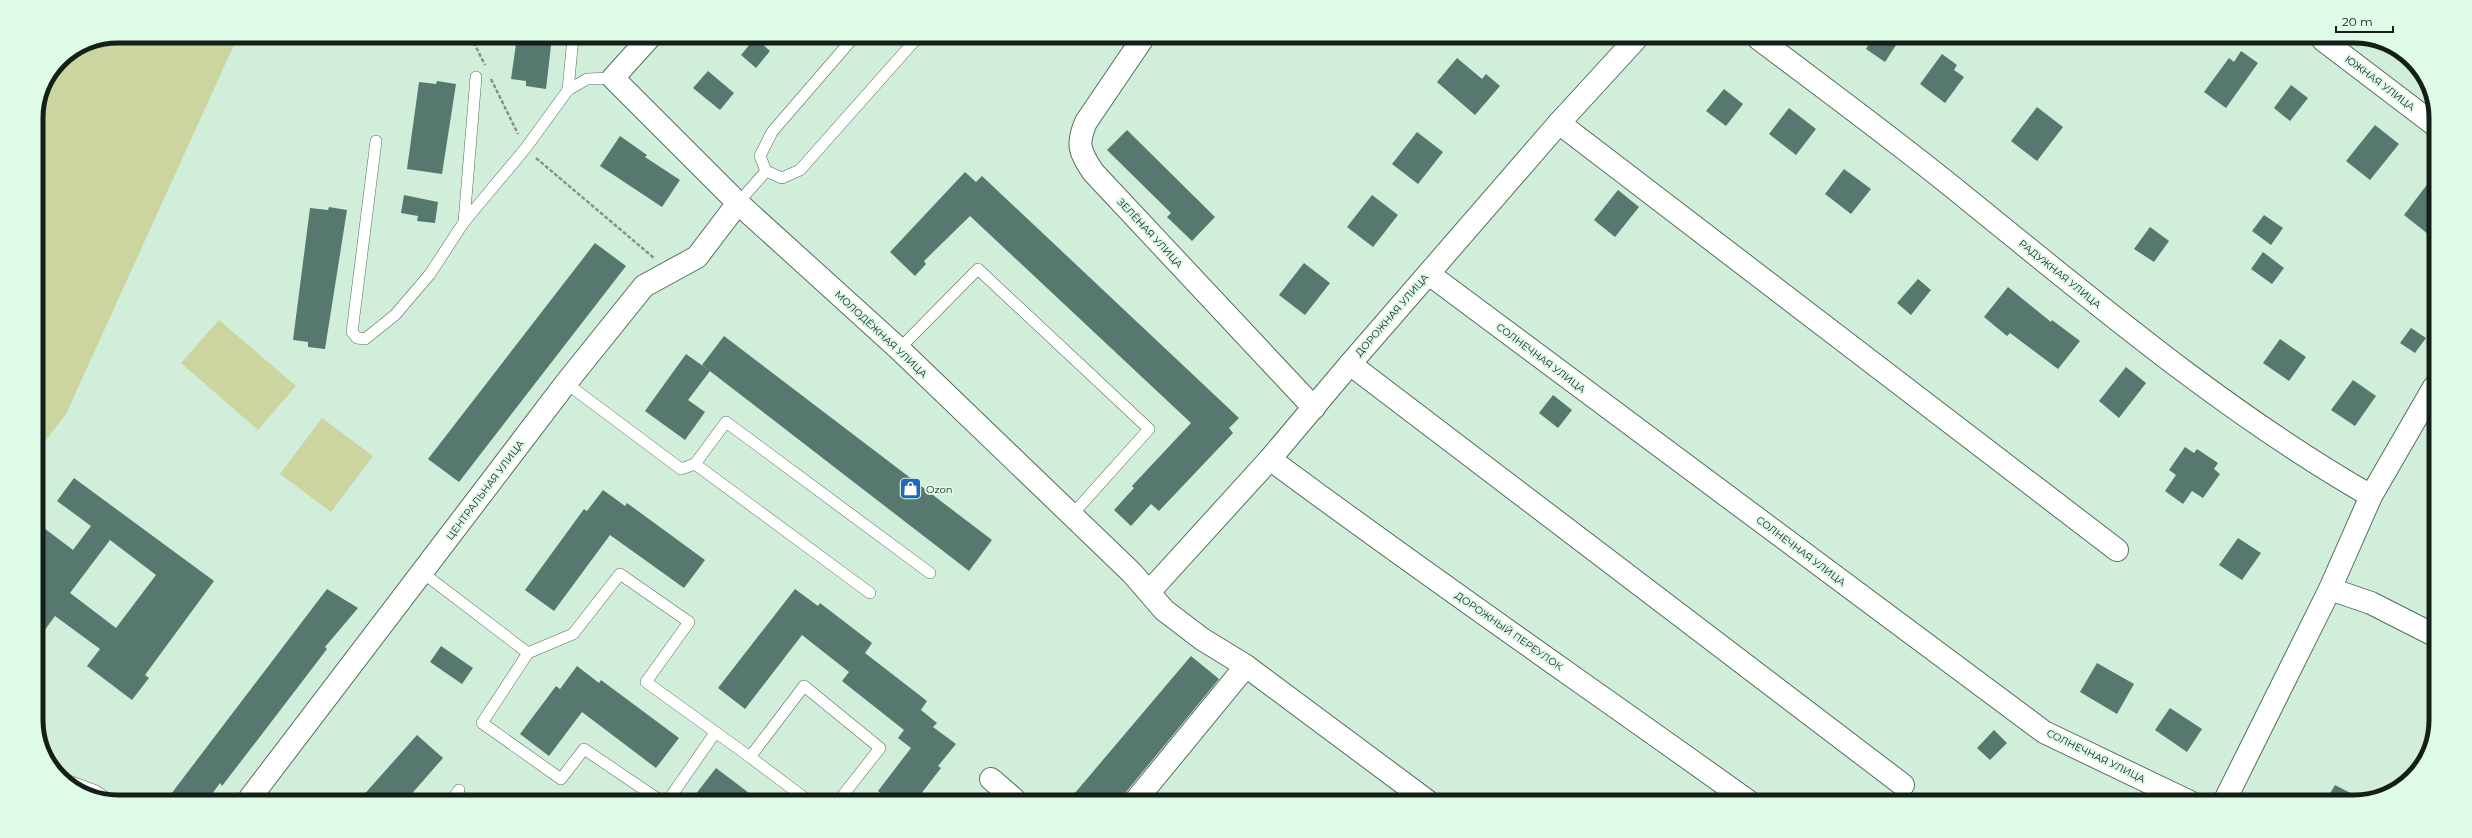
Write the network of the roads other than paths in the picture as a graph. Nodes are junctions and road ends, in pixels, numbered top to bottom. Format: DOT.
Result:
graph roads {
  1 [pos="572,43"];
  2 [pos="645,43"];
  3 [pos="849,43"];
  4 [pos="913,43"];
  5 [pos="1140,43"];
  6 [pos="1632,43"];
  7 [pos="1764,43"];
  8 [pos="2327,43"];
  9 [pos="476,76"];
  10 [pos="613,78"];
  11 [pos="568,90"];
  12 [pos="2429,121"];
  13 [pos="1559,123"];
  14 [pos="376,141"];
  15 [pos="766,171"];
  16 [pos="738,202"];
  17 [pos="464,222"];
  18 [pos="1428,274"];
  19 [pos="899,349"];
  20 [pos="1350,364"];
  21 [pos="566,383"];
  22 [pos="2429,396"];
  23 [pos="1314,408"];
  24 [pos="1270,459"];
  25 [pos="695,464"];
  26 [pos="2371,496"];
  27 [pos="1071,516"];
  28 [pos="2117,550"];
  29 [pos="423,573"];
  30 [pos="930,573"];
  31 [pos="2330,588"];
  32 [pos="1149,592"];
  33 [pos="870,593"];
  34 [pos="2429,633"];
  35 [pos="528,653"];
  36 [pos="1246,666"];
  37 [pos="715,733"];
  38 [pos="750,757"];
  39 [pos="991,779"];
  40 [pos="1903,784"];
  41 [pos="84,787"];
  42 [pos="96,791"];
  43 [pos="252,795"];
  44 [pos="652,795"];
  45 [pos="672,795"];
  46 [pos="801,795"];
  47 [pos="843,795"];
  48 [pos="1009,795"];
  49 [pos="1140,795"];
  50 [pos="1419,795"];
  51 [pos="1740,795"];
  52 [pos="2175,795"];
  53 [pos="2227,795"];
  1 -- 11 [label="lane"];
  2 -- 10 [label="street"];
  3 -- 15 [label="lane"];
  4 -- 15 [label="lane"];
  5 -- 23 [label="street, ЗЕЛЁНАЯ УЛИЦА"];
  6 -- 13 [label="street, ДОРОЖНАЯ УЛИЦА"];
  7 -- 26 [label="street, РАДУЖНАЯ УЛИЦА"];
  8 -- 12 [label="street, ЮЖНАЯ УЛИЦА"];
  9 -- 17 [label="lane"];
  10 -- 11 [label="lane"];
  10 -- 16 [label="street, МОЛОДЁЖНАЯ УЛИЦА"];
  11 -- 17 [label="lane"];
  13 -- 18 [label="street, ДОРОЖНАЯ УЛИЦА"];
  13 -- 28 [label="street"];
  14 -- 17 [label="lane"];
  15 -- 16 [label="lane"];
  16 -- 19 [label="street, МОЛОДЁЖНАЯ УЛИЦА"];
  16 -- 21 [label="street, ЦЕНТРАЛЬНАЯ УЛИЦА"];
  18 -- 20 [label="street, ДОРОЖНАЯ УЛИЦА"];
  18 -- 52 [label="street, СОЛНЕЧНАЯ УЛИЦА"];
  19 -- 27 [label="street, МОЛОДЁЖНАЯ УЛИЦА"];
  19 -- 27 [label="lane"];
  20 -- 23 [label="street, ДОРОЖНАЯ УЛИЦА"];
  20 -- 40 [label="street"];
  21 -- 25 [label="lane"];
  21 -- 29 [label="street, ЦЕНТРАЛЬНАЯ УЛИЦА"];
  22 -- 26 [label="street"];
  23 -- 24 [label="street, ДОРОЖНАЯ УЛИЦА"];
  24 -- 32 [label="street, ДОРОЖНАЯ УЛИЦА"];
  24 -- 51 [label="street, ДОРОЖНЫЙ ПЕРЕУЛОК"];
  25 -- 30 [label="lane"];
  25 -- 33 [label="lane"];
  26 -- 31 [label="street"];
  27 -- 32 [label="street, МОЛОДЁЖНАЯ УЛИЦА"];
  29 -- 35 [label="lane"];
  29 -- 43 [label="street, ЦЕНТРАЛЬНАЯ УЛИЦА"];
  31 -- 34 [label="street"];
  31 -- 53 [label="street"];
  32 -- 36 [label="street, МОЛОДЁЖНАЯ УЛИЦА"];
  35 -- 37 [label="lane"];
  35 -- 44 [label="lane"];
  36 -- 49 [label="street"];
  36 -- 50 [label="street, МОЛОДЁЖНАЯ УЛИЦА"];
  37 -- 38 [label="lane"];
  37 -- 45 [label="lane"];
  38 -- 46 [label="lane"];
  38 -- 47 [label="lane"];
  39 -- 48 [label="street"];
  41 -- 42 [label="lane"];
}
